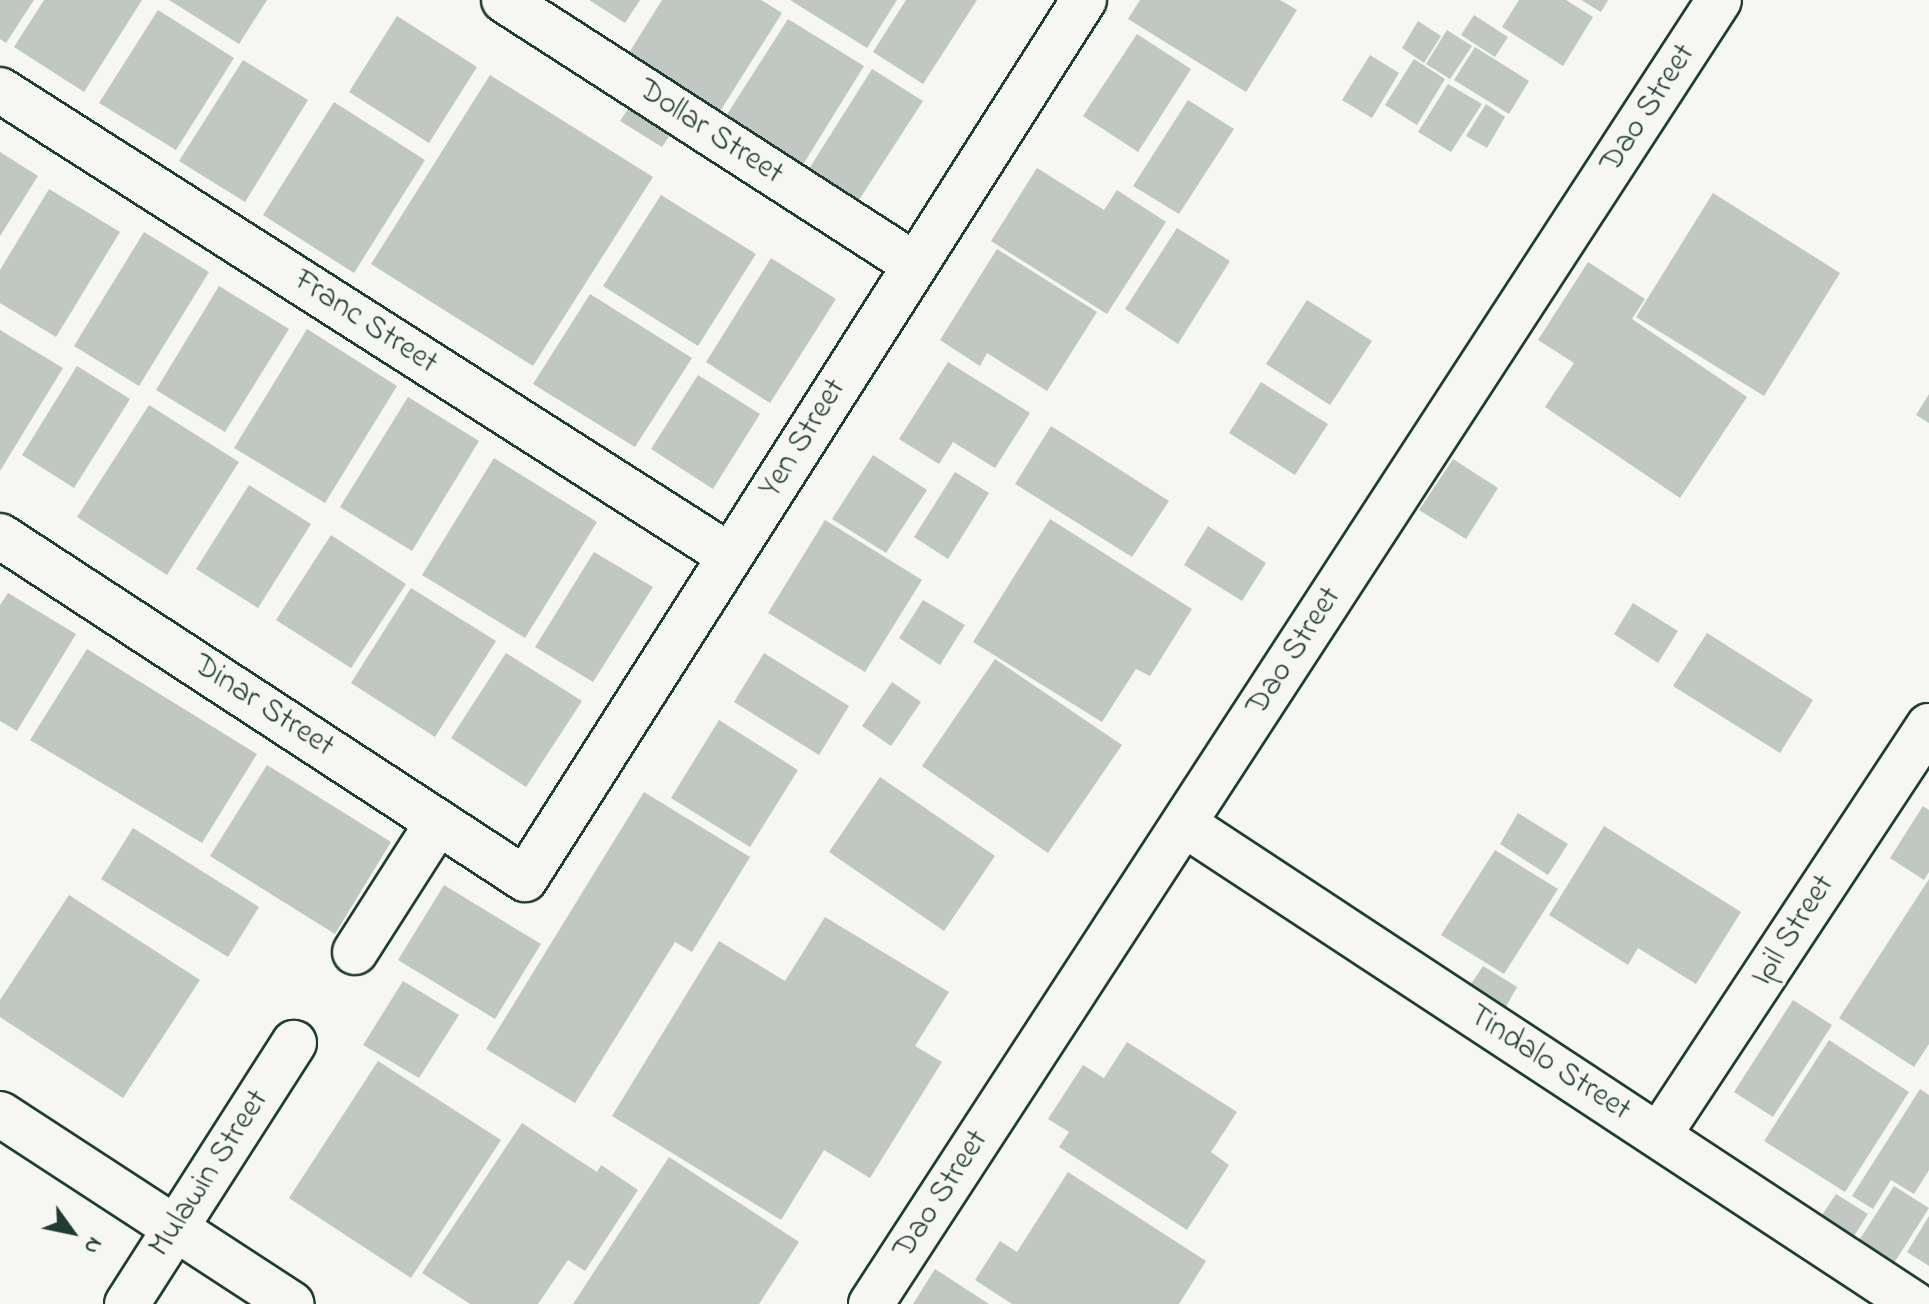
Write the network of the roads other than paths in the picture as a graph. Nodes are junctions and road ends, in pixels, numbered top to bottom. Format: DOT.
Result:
graph roads {
  1 [pos="504,0"];
  2 [pos="1084,0"];
  3 [pos="1719,0"];
  4 [pos="0,90"];
  5 [pos="915,265"];
  6 [pos="0,536"];
  7 [pos="730,556"];
  8 [pos="1929,726"];
  9 [pos="438,822"];
  10 [pos="1184,824"];
  11 [pos="525,879"];
  12 [pos="355,952"];
  13 [pos="294,1043"];
  14 [pos="0,1114"];
  15 [pos="1659,1135"];
  16 [pos="175,1228"];
  17 [pos="127,1304"];
  18 [pos="292,1304"];
  19 [pos="871,1304"];
  20 [pos="1914,1304"];
  1 -- 5 [label="street, Dollar Street"];
  2 -- 5 [label="street, Yen Street"];
  3 -- 10 [label="street, Dao Street"];
  4 -- 7 [label="street, Franc Street"];
  5 -- 7 [label="street, Yen Street"];
  6 -- 9 [label="street, Dinar Street"];
  7 -- 11 [label="street, Yen Street"];
  8 -- 15 [label="street, Ipil Street"];
  9 -- 11 [label="street, Dinar Street"];
  9 -- 12 [label="street"];
  10 -- 15 [label="street, Tindalo Street"];
  10 -- 19 [label="street, Dao Street"];
  13 -- 16 [label="street, Mulawin Street"];
  14 -- 16 [label="street"];
  15 -- 20 [label="street, Tindalo Street"];
  16 -- 17 [label="street, Mulawin Street"];
  16 -- 18 [label="street"];
}
